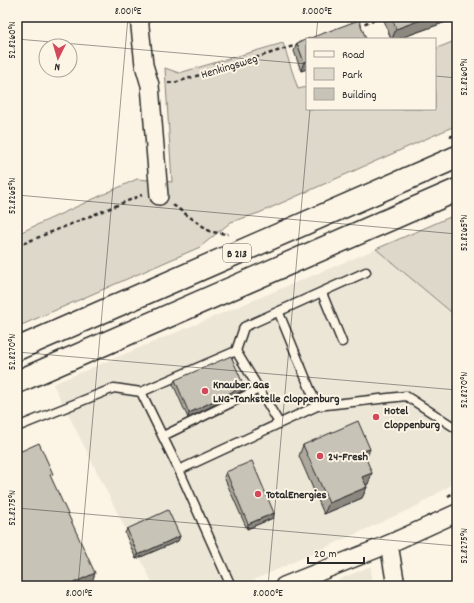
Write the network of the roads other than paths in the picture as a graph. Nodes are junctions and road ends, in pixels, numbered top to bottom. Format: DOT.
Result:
graph roads {
  1 [pos="139,17"];
  2 [pos="457,157"];
  3 [pos="457,190"];
  4 [pos="159,196"];
  5 [pos="366,272"];
  6 [pos="322,293"];
  7 [pos="279,313"];
  8 [pos="342,342"];
  9 [pos="17,349"];
  10 [pos="236,351"];
  11 [pos="17,382"];
  12 [pos="259,389"];
  13 [pos="141,392"];
  14 [pos="317,406"];
  15 [pos="279,423"];
  16 [pos="17,427"];
  17 [pos="457,430"];
  18 [pos="163,436"];
  19 [pos="179,470"];
  20 [pos="457,513"];
  21 [pos="389,544"];
  22 [pos="231,586"];
  23 [pos="284,586"];
  24 [pos="396,586"];
  1 -- 4 [label="street"];
  2 -- 9 [label="highway, B 213"];
  3 -- 11 [label="highway, B 213"];
  5 -- 6 [label="lane"];
  6 -- 7 [label="lane"];
  6 -- 8 [label="lane"];
  7 -- 10 [label="lane"];
  7 -- 14 [label="lane"];
  10 -- 12 [label="lane"];
  10 -- 13 [label="lane"];
  12 -- 15 [label="lane"];
  12 -- 18 [label="lane"];
  13 -- 16 [label="lane"];
  13 -- 18 [label="lane"];
  14 -- 15 [label="lane"];
  14 -- 17 [label="lane"];
  15 -- 19 [label="lane"];
  18 -- 19 [label="lane"];
  19 -- 22 [label="lane"];
  20 -- 21 [label="street"];
  21 -- 23 [label="street"];
  21 -- 24 [label="street"];
}
